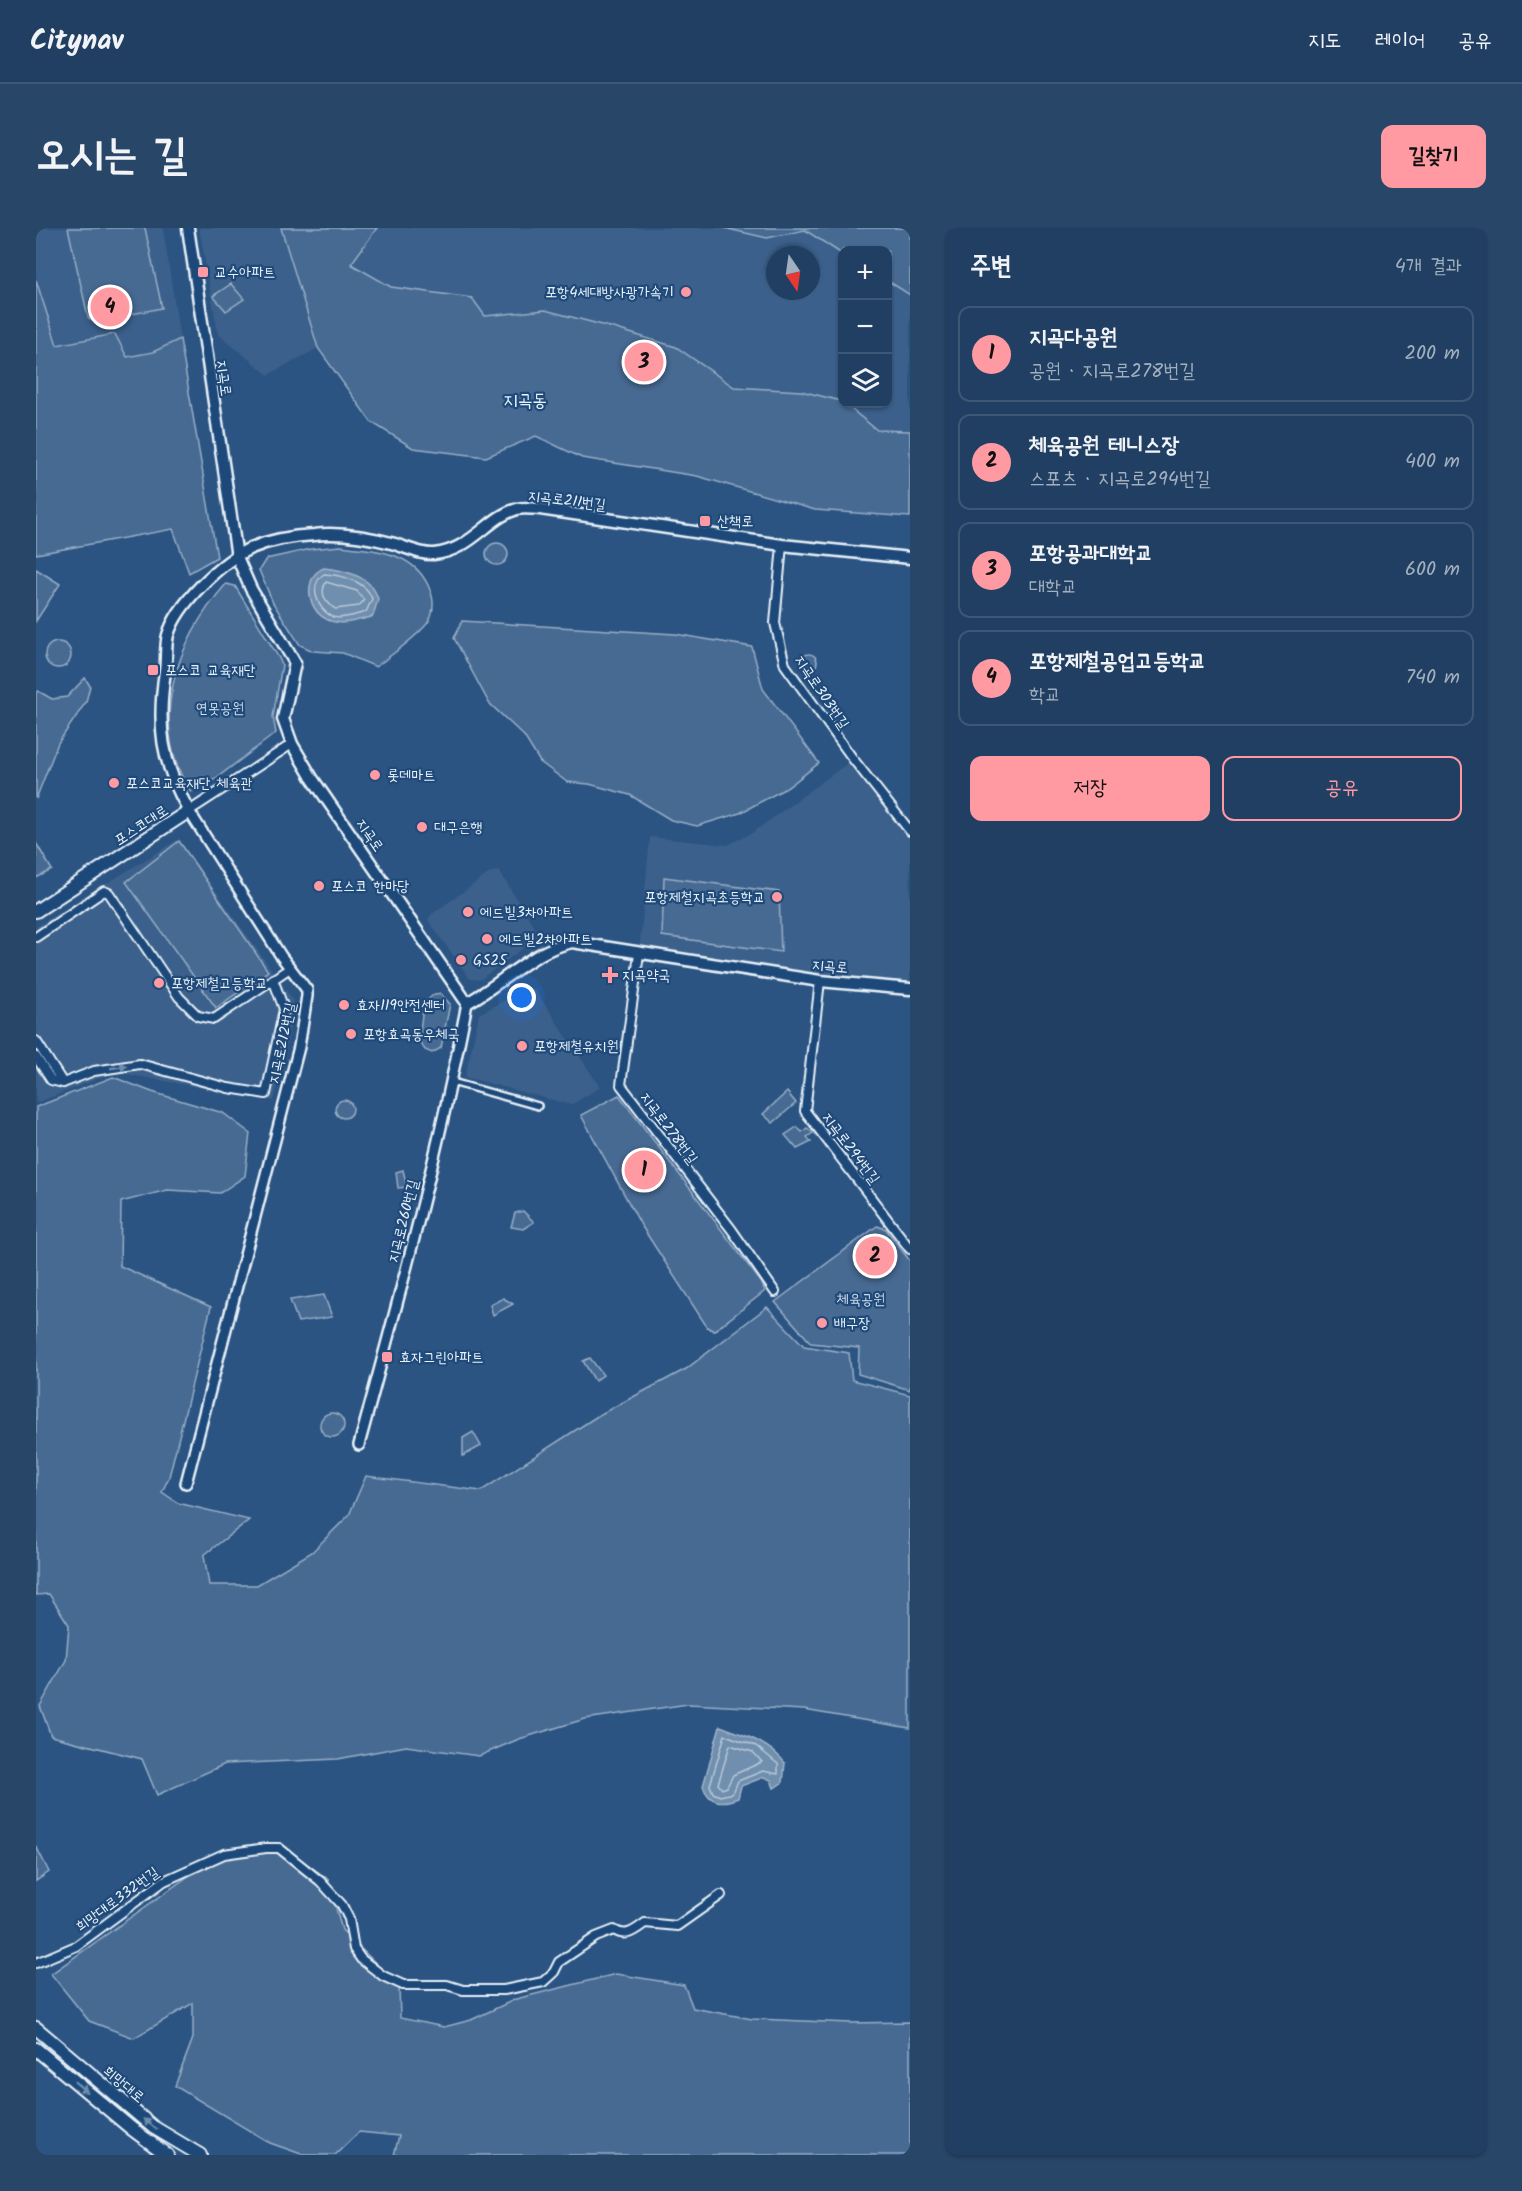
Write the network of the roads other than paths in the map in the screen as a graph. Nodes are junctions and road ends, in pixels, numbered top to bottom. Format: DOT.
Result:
graph roads {
  1 [pos="188,228"];
  2 [pos="782,545"];
  3 [pos="237,557"];
  4 [pos="910,558"];
  5 [pos="292,744"];
  6 [pos="189,811"];
  7 [pos="910,831"];
  8 [pos="36,911"];
  9 [pos="36,937"];
  10 [pos="639,954"];
  11 [pos="290,968"];
  12 [pos="273,979"];
  13 [pos="820,981"];
  14 [pos="910,989"];
  15 [pos="467,1003"];
  16 [pos="36,1041"];
  17 [pos="36,1057"];
  18 [pos="452,1082"];
  19 [pos="63,1083"];
  20 [pos="538,1106"];
  21 [pos="910,1249"];
  22 [pos="776,1292"];
  23 [pos="360,1445"];
  24 [pos="186,1483"];
  25 [pos="721,1895"];
  26 [pos="36,1963"];
  27 [pos="36,2028"];
  28 [pos="36,2049"];
  29 [pos="167,2155"];
  30 [pos="200,2155"];
  1 -- 3 [label="main road, 지곡로"];
  2 -- 3 [label="main road, 지곡로211번길"];
  2 -- 4 [label="main road, 지곡로211번길"];
  2 -- 7 [label="street, 지곡로303번길"];
  3 -- 5 [label="main road, 지곡로"];
  3 -- 6 [label="main road, 지곡로212번길"];
  5 -- 6 [label="street, 포스코대로"];
  5 -- 15 [label="main road, 지곡로"];
  6 -- 8 [label="main road, 포스코대로"];
  6 -- 11 [label="street, 지곡로212번길"];
  9 -- 12 [label="street"];
  10 -- 13 [label="main road, 지곡로"];
  10 -- 15 [label="main road, 지곡로"];
  10 -- 22 [label="street, 지곡로278번길"];
  11 -- 12 [label="street"];
  11 -- 24 [label="street, 지곡로212번길"];
  19 -- 12 [label="street, one-way"];
  13 -- 14 [label="main road, 지곡로"];
  13 -- 21 [label="street, 지곡로294번길"];
  15 -- 18 [label="street, 지곡로260번길"];
  16 -- 19 [label="street"];
  17 -- 19 [label="street"];
  18 -- 20 [label="street"];
  18 -- 23 [label="street, 지곡로260번길"];
  25 -- 26 [label="street, 희망대로332번길"];
  30 -- 27 [label="main road, 희망대로, one-way"];
  28 -- 29 [label="main road, 희망대로, one-way"];
}
